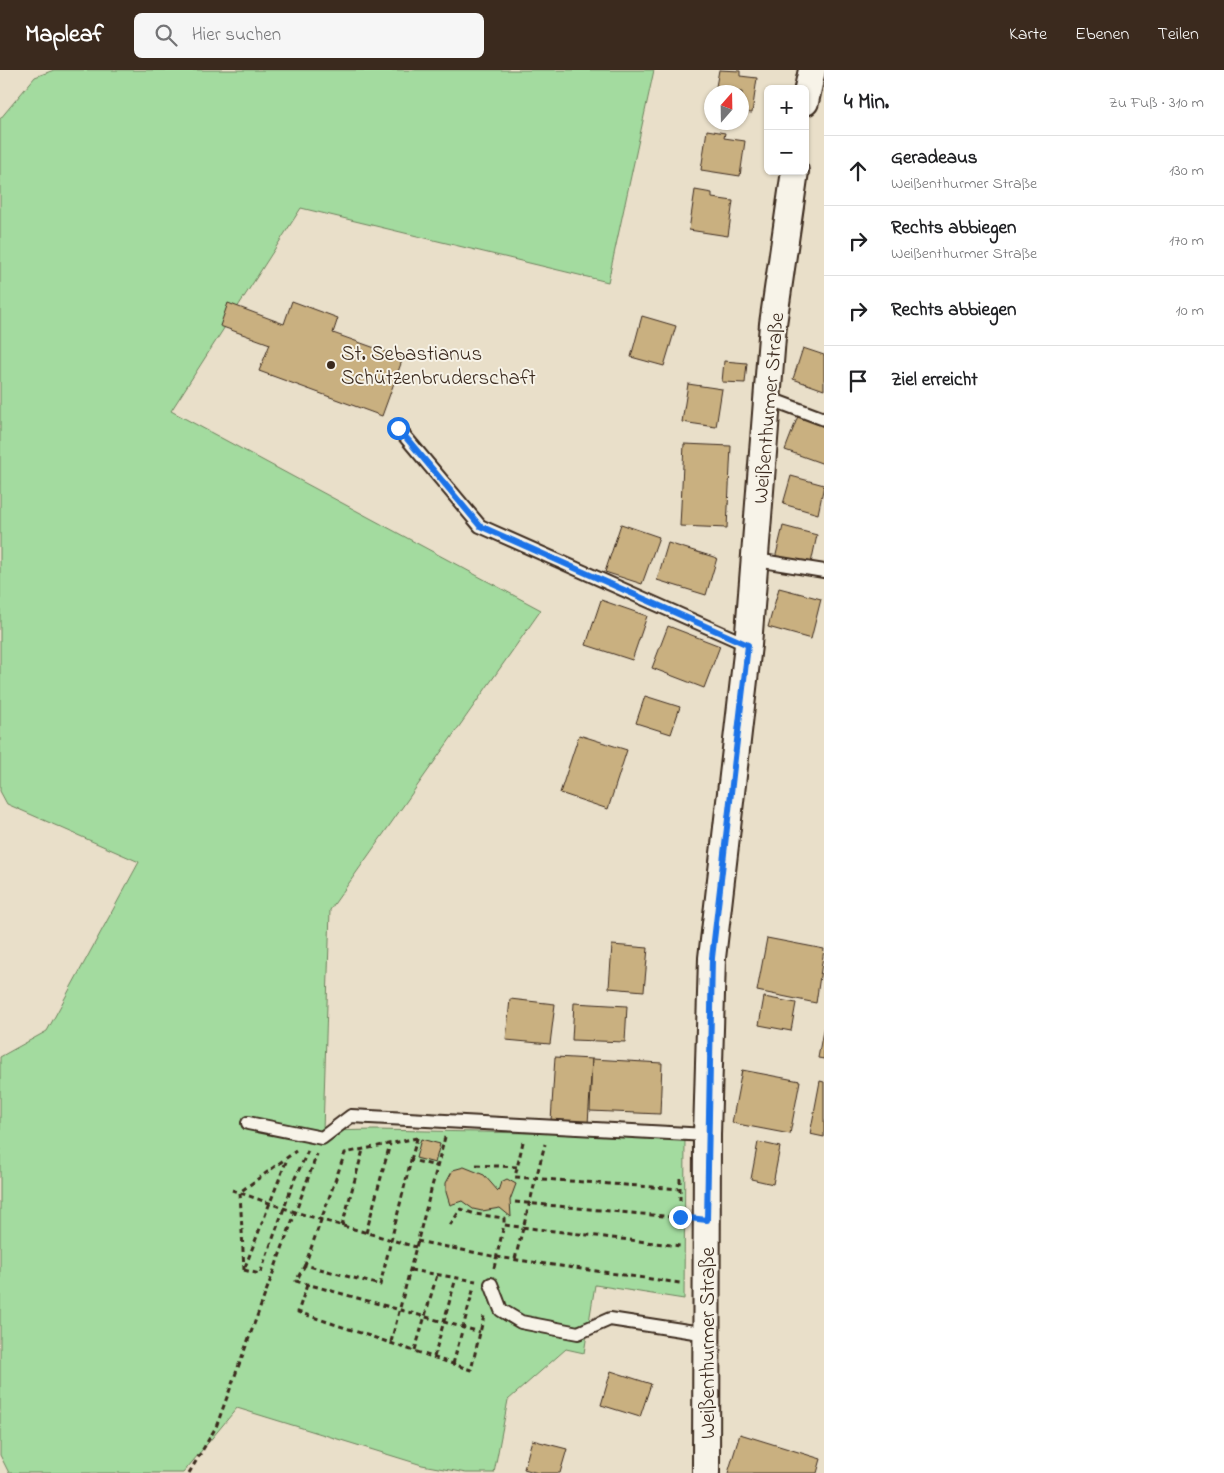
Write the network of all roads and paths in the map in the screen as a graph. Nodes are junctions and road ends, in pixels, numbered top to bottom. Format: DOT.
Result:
graph roads {
  1 [pos="812,70"];
  2 [pos="809,85"];
  3 [pos="794,175"];
  4 [pos="768,398"];
  5 [pos="824,419"];
  6 [pos="398,428"];
  7 [pos="756,560"];
  8 [pos="824,571"];
  9 [pos="748,645"];
  10 [pos="449,1122"];
  11 [pos="248,1123"];
  12 [pos="707,1135"];
  13 [pos="427,1136"];
  14 [pos="319,1138"];
  15 [pos="417,1138"];
  16 [pos="436,1138"];
  17 [pos="444,1139"];
  18 [pos="523,1142"];
  19 [pos="545,1143"];
  20 [pos="390,1144"];
  21 [pos="363,1150"];
  22 [pos="288,1156"];
  23 [pos="411,1160"];
  24 [pos="476,1164"];
  25 [pos="437,1166"];
  26 [pos="517,1167"];
  27 [pos="535,1178"];
  28 [pos="680,1189"];
  29 [pos="232,1190"];
  30 [pos="240,1192"];
  31 [pos="515,1202"];
  32 [pos="270,1203"];
  33 [pos="529,1203"];
  34 [pos="284,1208"];
  35 [pos="295,1212"];
  36 [pos="321,1220"];
  37 [pos="707,1220"];
  38 [pos="450,1225"];
  39 [pos="342,1226"];
  40 [pos="504,1226"];
  41 [pos="523,1228"];
  42 [pos="366,1233"];
  43 [pos="391,1240"];
  44 [pos="417,1241"];
  45 [pos="680,1246"];
  46 [pos="416,1247"];
  47 [pos="497,1257"];
  48 [pos="514,1259"];
  49 [pos="305,1265"];
  50 [pos="244,1270"];
  51 [pos="410,1270"];
  52 [pos="437,1275"];
  53 [pos="456,1278"];
  54 [pos="475,1281"];
  55 [pos="680,1283"];
  56 [pos="491,1284"];
  57 [pos="307,1285"];
  58 [pos="399,1310"];
  59 [pos="425,1316"];
  60 [pos="444,1322"];
  61 [pos="463,1327"];
  62 [pos="480,1332"];
  63 [pos="707,1334"];
  64 [pos="391,1342"];
  65 [pos="415,1350"];
  66 [pos="434,1357"];
  67 [pos="453,1364"];
  68 [pos="190,1473"];
  69 [pos="706,1473"];
  1 -- 2 [label="street"];
  3 -- 4 [label="street, Weißenthurmer Straße"];
  4 -- 5 [label="lane"];
  4 -- 7 [label="street, Weißenthurmer Straße"];
  6 -- 9 [label="lane"];
  7 -- 8 [label="lane"];
  7 -- 9 [label="street, Weißenthurmer Straße"];
  9 -- 12 [label="street, Weißenthurmer Straße"];
  10 -- 12 [label="lane"];
  10 -- 14 [label="lane"];
  10 -- 17 [label="path"];
  11 -- 14 [label="lane"];
  12 -- 37 [label="street, Weißenthurmer Straße"];
  13 -- 15 [label="path"];
  14 -- 22 [label="path"];
  14 -- 34 [label="path"];
  14 -- 35 [label="path"];
  15 -- 20 [label="path"];
  15 -- 23 [label="path"];
  16 -- 17 [label="path"];
  17 -- 25 [label="path"];
  18 -- 26 [label="path"];
  19 -- 27 [label="path"];
  20 -- 21 [label="path"];
  20 -- 42 [label="path"];
  21 -- 36 [label="path"];
  21 -- 39 [label="path"];
  22 -- 30 [label="path"];
  22 -- 32 [label="path"];
  23 -- 25 [label="path"];
  23 -- 43 [label="path"];
  24 -- 26 [label="path"];
  25 -- 44 [label="path"];
  26 -- 27 [label="path"];
  27 -- 28 [label="path"];
  27 -- 33 [label="path"];
  29 -- 30 [label="path"];
  30 -- 32 [label="path"];
  30 -- 50 [label="path"];
  31 -- 33 [label="path"];
  32 -- 34 [label="path"];
  32 -- 50 [label="path"];
  33 -- 37 [label="path"];
  33 -- 41 [label="path"];
  34 -- 35 [label="path"];
  34 -- 50 [label="path"];
  35 -- 36 [label="path"];
  35 -- 68 [label="path"];
  36 -- 39 [label="path"];
  36 -- 49 [label="path"];
  37 -- 63 [label="street, Weißenthurmer Straße"];
  38 -- 40 [label="path"];
  39 -- 42 [label="path"];
  40 -- 41 [label="path"];
  40 -- 47 [label="path"];
  41 -- 45 [label="path"];
  41 -- 48 [label="path"];
  42 -- 43 [label="path"];
  43 -- 46 [label="path"];
  43 -- 49 [label="path"];
  44 -- 46 [label="path"];
  44 -- 47 [label="path"];
  46 -- 51 [label="path"];
  47 -- 48 [label="path"];
  47 -- 56 [label="path"];
  48 -- 55 [label="path"];
  49 -- 57 [label="path"];
  51 -- 52 [label="path"];
  51 -- 58 [label="path"];
  52 -- 53 [label="path"];
  52 -- 59 [label="path"];
  53 -- 54 [label="path"];
  53 -- 60 [label="path"];
  54 -- 56 [label="path"];
  54 -- 61 [label="path"];
  56 -- 62 [label="path"];
  56 -- 63 [label="lane"];
  57 -- 58 [label="path"];
  57 -- 64 [label="path"];
  58 -- 59 [label="path"];
  58 -- 64 [label="path"];
  59 -- 60 [label="path"];
  59 -- 65 [label="path"];
  60 -- 61 [label="path"];
  60 -- 66 [label="path"];
  61 -- 62 [label="path"];
  61 -- 67 [label="path"];
  62 -- 67 [label="path"];
  63 -- 69 [label="street, Weißenthurmer Straße"];
  64 -- 65 [label="path"];
  65 -- 66 [label="path"];
  66 -- 67 [label="path"];
}
